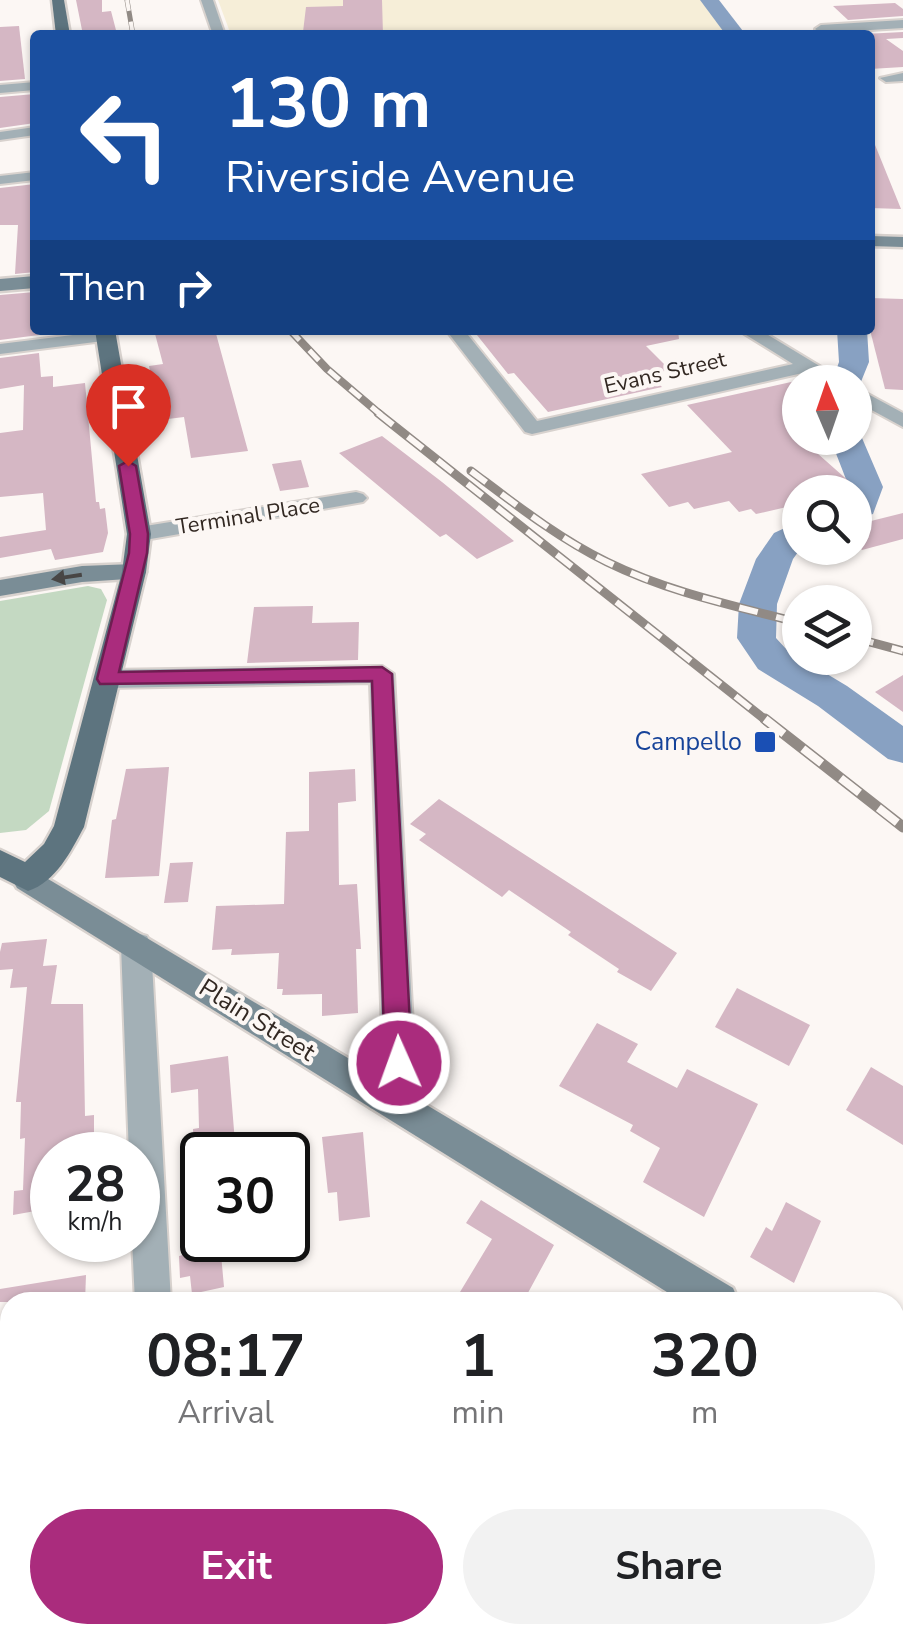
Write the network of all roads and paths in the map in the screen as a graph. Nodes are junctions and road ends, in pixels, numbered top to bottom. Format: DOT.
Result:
graph roads {
  1 [pos="58,0"];
  2 [pos="207,0"];
  3 [pos="903,24"];
  4 [pos="821,29"];
  5 [pos="61,30"];
  6 [pos="217,30"];
  7 [pos="903,77"];
  8 [pos="886,78"];
  9 [pos="30,86"];
  10 [pos="0,89"];
  11 [pos="30,133"];
  12 [pos="0,136"];
  13 [pos="30,177"];
  14 [pos="0,180"];
  15 [pos="875,241"];
  16 [pos="903,242"];
  17 [pos="30,283"];
  18 [pos="0,286"];
  19 [pos="92,335"];
  20 [pos="105,335"];
  21 [pos="459,335"];
  22 [pos="756,335"];
  23 [pos="0,349"];
  24 [pos="807,365"];
  25 [pos="782,372"];
  26 [pos="872,403"];
  27 [pos="903,421"];
  28 [pos="356,498"];
  29 [pos="139,534"];
  30 [pos="134,572"];
  31 [pos="0,588"];
  32 [pos="107,679"];
  33 [pos="14,870"];
  34 [pos="136,946"];
  35 [pos="382,1097"];
  36 [pos="153,1292"];
  37 [pos="703,1292"];
  1 -- 5 [label="main road"];
  2 -- 6 [label="street"];
  3 -- 4 [label="street"];
  7 -- 8 [label="street"];
  9 -- 10 [label="street"];
  11 -- 12 [label="street"];
  13 -- 14 [label="street"];
  15 -- 16 [label="main road"];
  17 -- 18 [label="main road"];
  19 -- 23 [label="street"];
  20 -- 29 [label="main road"];
  21 -- 25 [label="street, Evans Street"];
  22 -- 24 [label="street"];
  26 -- 27 [label="street"];
  28 -- 29 [label="street, Terminal Place"];
  29 -- 30 [label="main road"];
  30 -- 31 [label="main road, one-way"];
  30 -- 32 [label="main road"];
  32 -- 33 [label="main road"];
  32 -- 35 [label="street"];
  33 -- 34 [label="main road, Plain Street"];
  34 -- 35 [label="main road, Plain Street"];
  34 -- 36 [label="street"];
  35 -- 37 [label="main road, Plain Street"];
}
